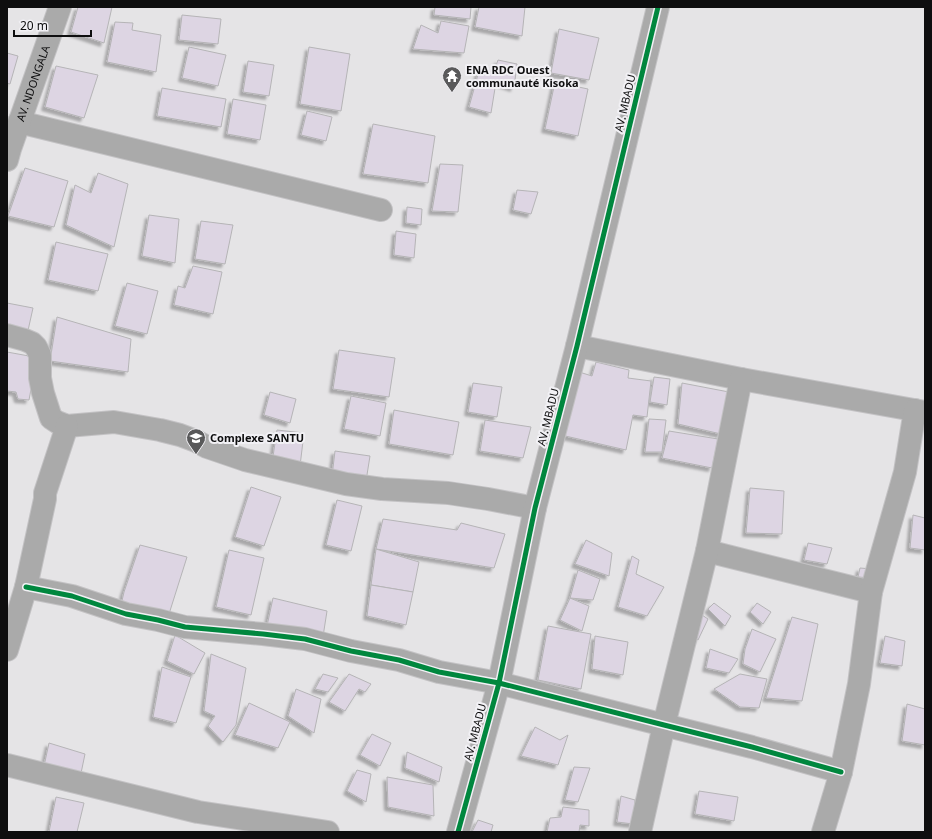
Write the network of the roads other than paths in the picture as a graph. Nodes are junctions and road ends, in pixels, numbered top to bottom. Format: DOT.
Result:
graph roads {
  1 [pos="60,7"];
  2 [pos="658,7"];
  3 [pos="19,122"];
  4 [pos="8,152"];
  5 [pos="381,210"];
  6 [pos="7,335"];
  7 [pos="577,346"];
  8 [pos="741,379"];
  9 [pos="920,411"];
  10 [pos="67,426"];
  11 [pos="535,508"];
  12 [pos="708,551"];
  13 [pos="26,587"];
  14 [pos="871,592"];
  15 [pos="7,650"];
  16 [pos="499,682"];
  17 [pos="664,725"];
  18 [pos="7,764"];
  19 [pos="841,772"];
  20 [pos="328,832"];
  21 [pos="458,832"];
  22 [pos="640,832"];
  23 [pos="823,832"];
  1 -- 3 [label="street, AV. NDONGALA"];
  2 -- 7 [label="street, AV. MBADU"];
  3 -- 4 [label="street, AV. NDONGALA"];
  3 -- 5 [label="street"];
  6 -- 10 [label="street"];
  7 -- 8 [label="street"];
  7 -- 11 [label="street, AV. MBADU"];
  8 -- 9 [label="street"];
  8 -- 12 [label="street"];
  9 -- 14 [label="street"];
  10 -- 11 [label="street"];
  10 -- 13 [label="street"];
  11 -- 16 [label="street, AV. MBADU"];
  12 -- 14 [label="street"];
  12 -- 17 [label="street"];
  13 -- 15 [label="street"];
  13 -- 16 [label="street"];
  14 -- 19 [label="street"];
  16 -- 17 [label="street"];
  16 -- 21 [label="street, AV. MBADU"];
  17 -- 19 [label="street"];
  17 -- 22 [label="street"];
  18 -- 20 [label="street"];
  19 -- 23 [label="street"];
}
